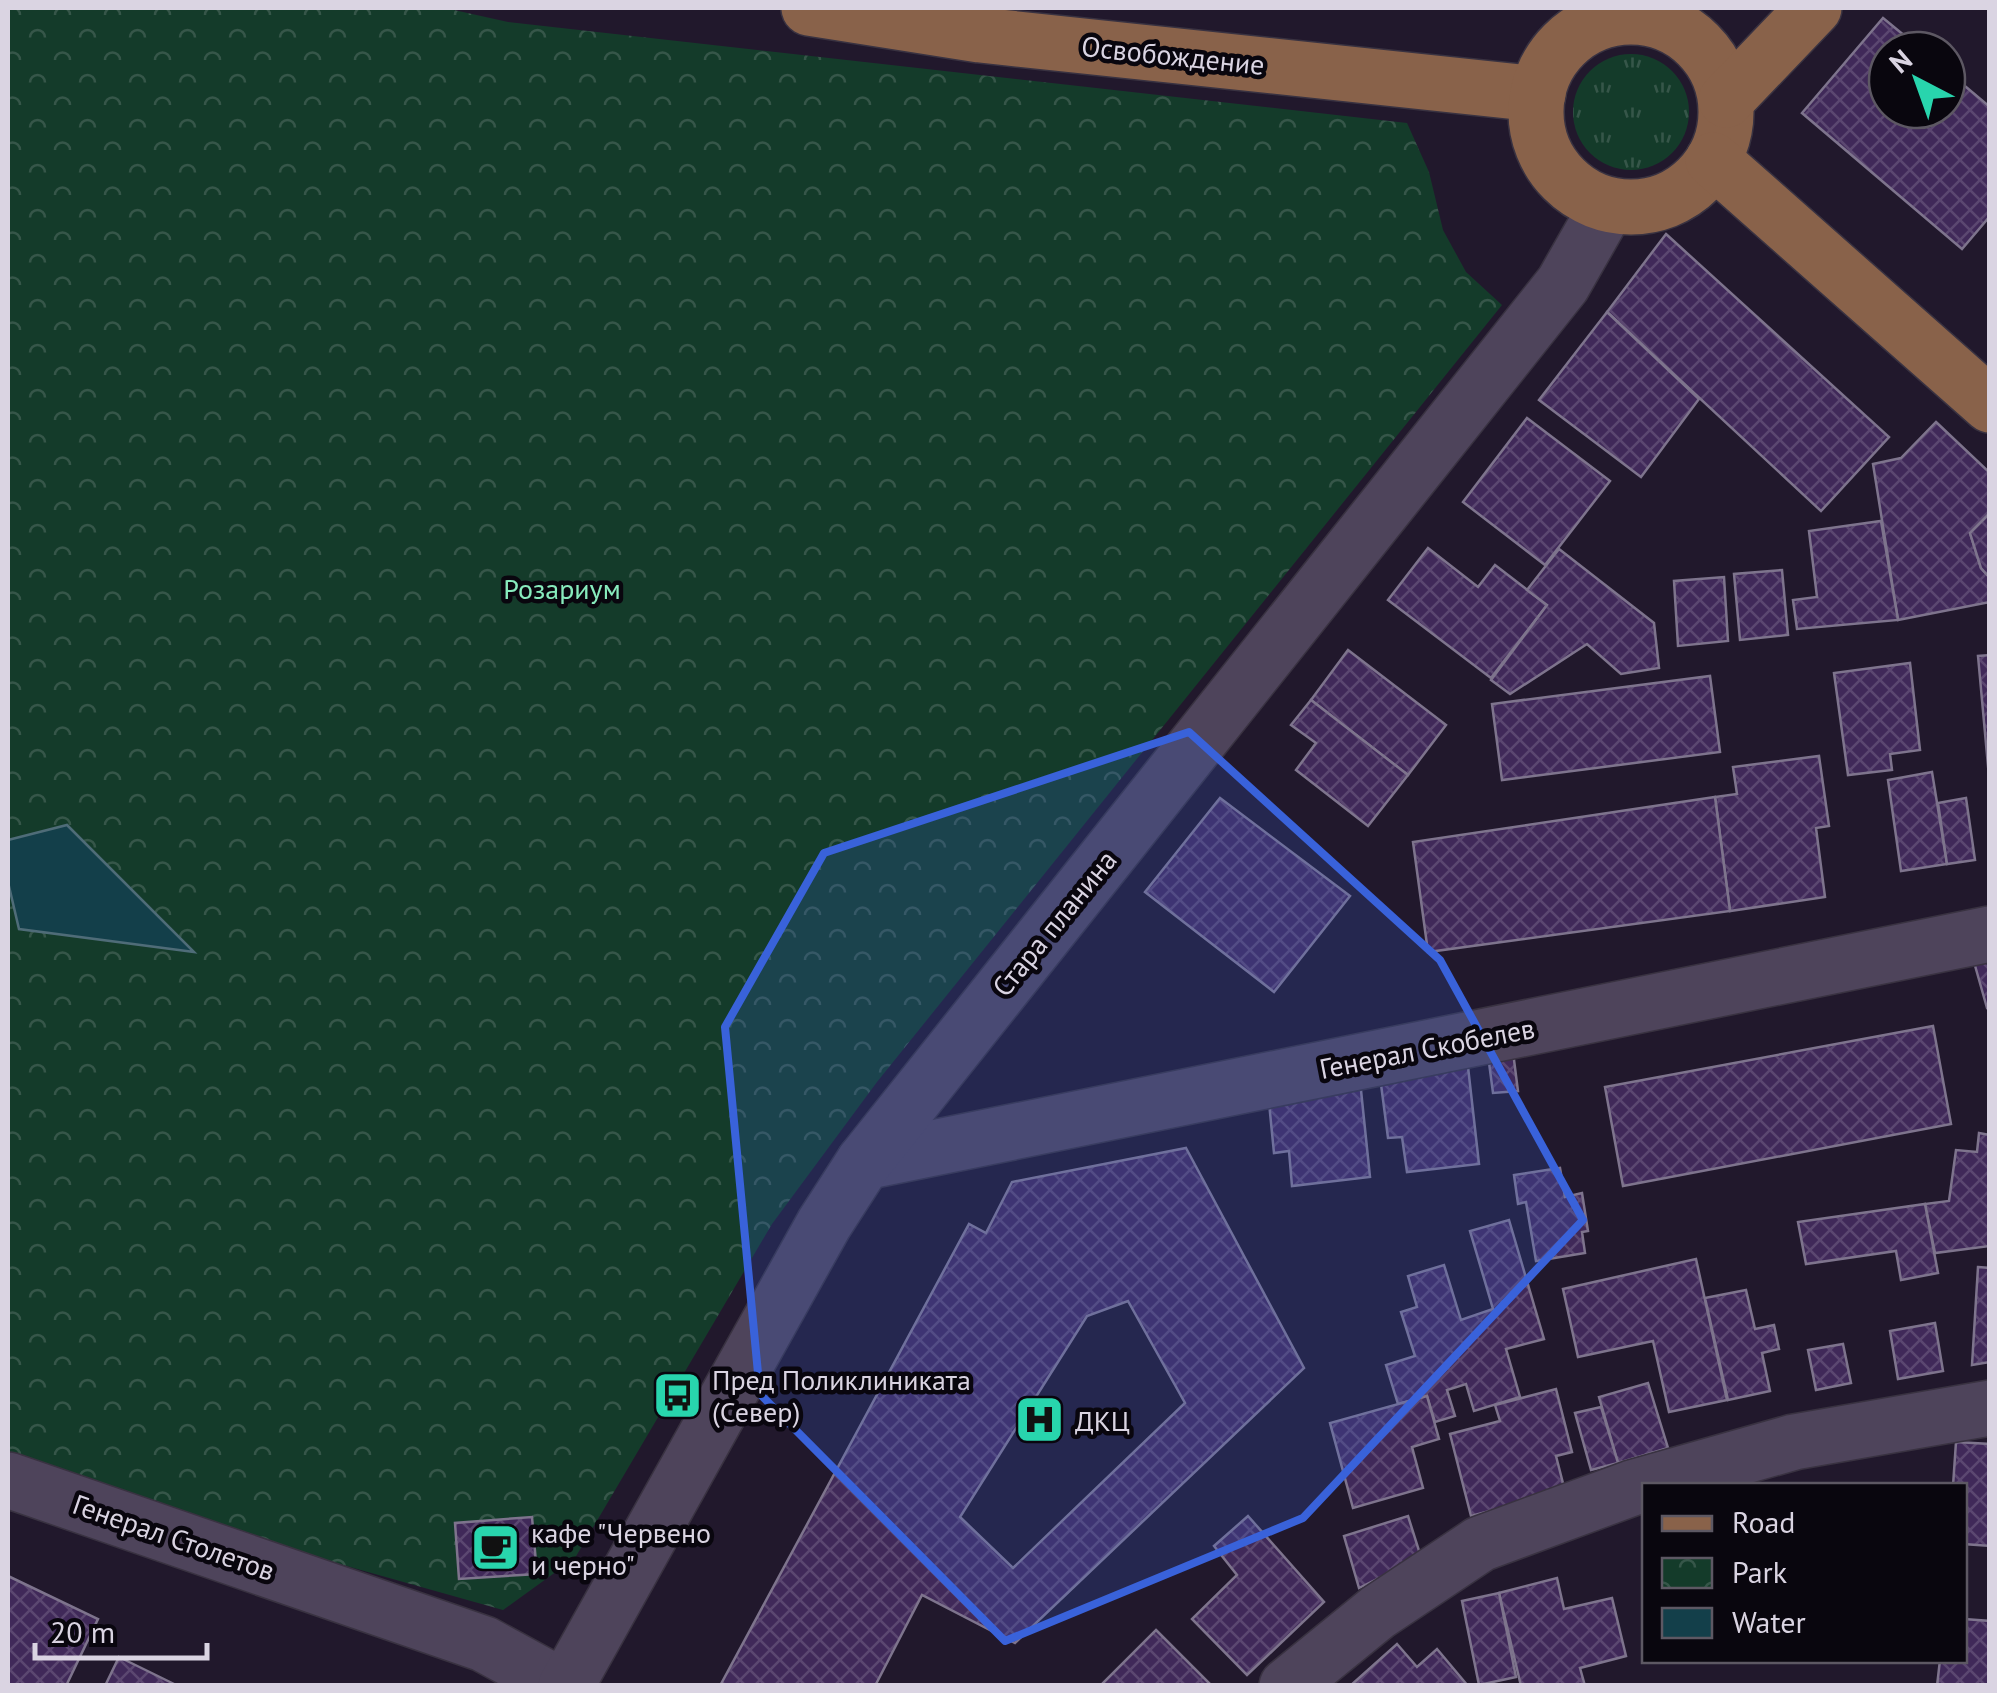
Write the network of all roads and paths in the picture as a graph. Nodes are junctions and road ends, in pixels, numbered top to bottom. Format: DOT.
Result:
graph roads {
  1 [pos="809,8"];
  2 [pos="1814,8"];
  3 [pos="1658,12"];
  4 [pos="1538,94"];
  5 [pos="1726,100"];
  6 [pos="1713,160"];
  7 [pos="1608,205"];
  8 [pos="1990,405"];
  9 [pos="1990,934"];
  10 [pos="864,1162"];
  11 [pos="1990,1408"];
  12 [pos="8,1480"];
  13 [pos="1650,1483"];
  14 [pos="1642,1485"];
  15 [pos="564,1686"];
  16 [pos="1288,1686"];
  1 -- 4 [label="main road, Освобождение"];
  2 -- 5 [label="main road"];
  3 -- 4 [label="main road"];
  3 -- 5 [label="main road"];
  4 -- 7 [label="main road"];
  5 -- 6 [label="main road"];
  6 -- 7 [label="main road"];
  6 -- 8 [label="main road"];
  7 -- 10 [label="street, Стара планина"];
  9 -- 10 [label="street, Генерал Скобелев"];
  10 -- 15 [label="street, Стара планина"];
  11 -- 13 [label="street"];
  12 -- 15 [label="street, Генерал Столетов"];
  14 -- 16 [label="street"];
}
